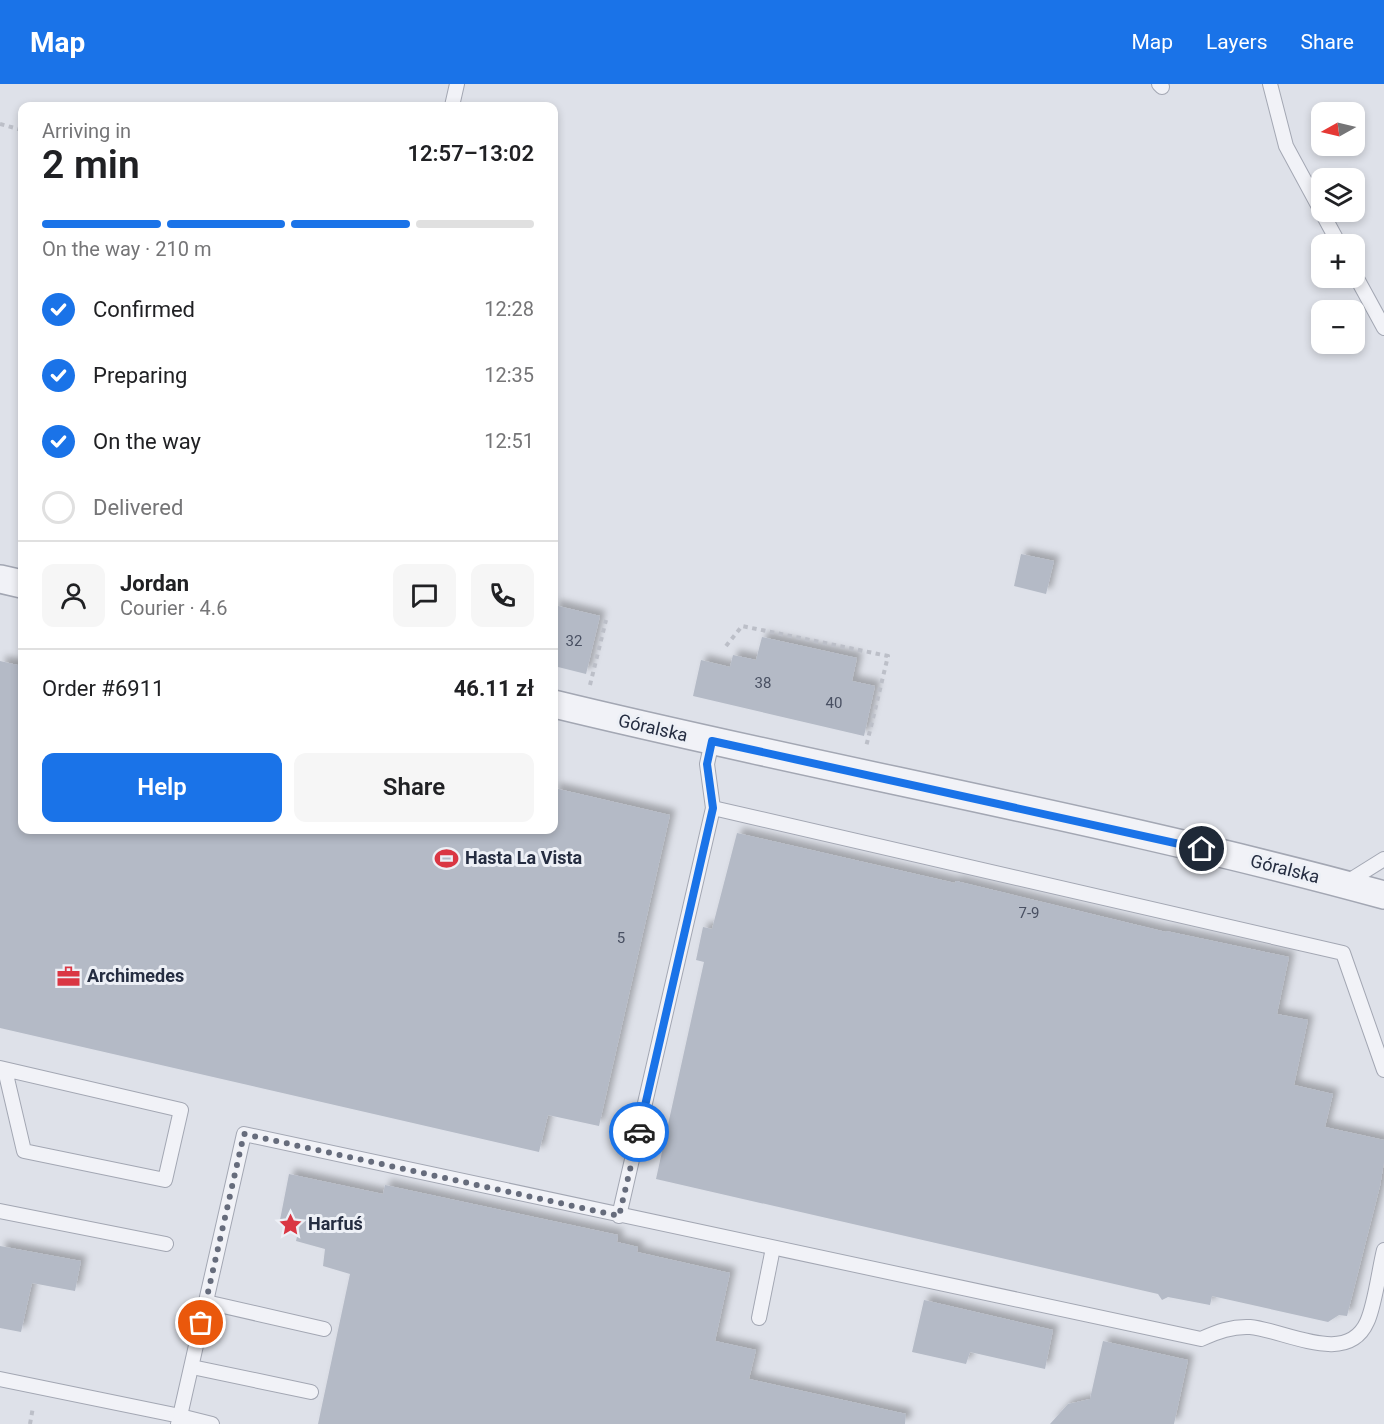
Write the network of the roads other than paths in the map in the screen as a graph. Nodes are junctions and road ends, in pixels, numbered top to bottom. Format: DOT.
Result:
graph roads {
  1 [pos="457,84"];
  2 [pos="1269,84"];
  3 [pos="453,102"];
  4 [pos="1334,234"];
  5 [pos="1362,288"];
  6 [pos="1384,327"];
  7 [pos="0,579"];
  8 [pos="18,584"];
  9 [pos="558,705"];
  10 [pos="712,741"];
  11 [pos="713,808"];
  12 [pos="1384,859"];
  13 [pos="1344,884"];
  14 [pos="1384,895"];
  15 [pos="3,1069"];
  16 [pos="1384,1070"];
  17 [pos="0,1211"];
  18 [pos="619,1216"];
  19 [pos="166,1244"];
  20 [pos="773,1248"];
  21 [pos="1384,1250"];
  22 [pos="206,1302"];
  23 [pos="759,1318"];
  24 [pos="324,1329"];
  25 [pos="192,1366"];
  26 [pos="0,1379"];
  27 [pos="311,1392"];
  28 [pos="179,1420"];
  29 [pos="212,1424"];
  1 -- 3 [label="lane"];
  2 -- 4 [label="lane"];
  5 -- 6 [label="lane"];
  7 -- 8 [label="street"];
  9 -- 10 [label="street, Góralska"];
  10 -- 11 [label="lane"];
  10 -- 13 [label="street, Góralska"];
  11 -- 16 [label="lane"];
  11 -- 18 [label="lane"];
  12 -- 13 [label="lane"];
  13 -- 14 [label="street, Góralska"];
  15 -- 15 [label="lane"];
  17 -- 19 [label="lane"];
  18 -- 20 [label="lane"];
  18 -- 22 [label="lane"];
  20 -- 21 [label="lane"];
  20 -- 23 [label="lane"];
  22 -- 24 [label="lane"];
  22 -- 25 [label="lane"];
  25 -- 27 [label="lane"];
  25 -- 28 [label="lane"];
  26 -- 28 [label="lane"];
  28 -- 29 [label="lane"];
}
